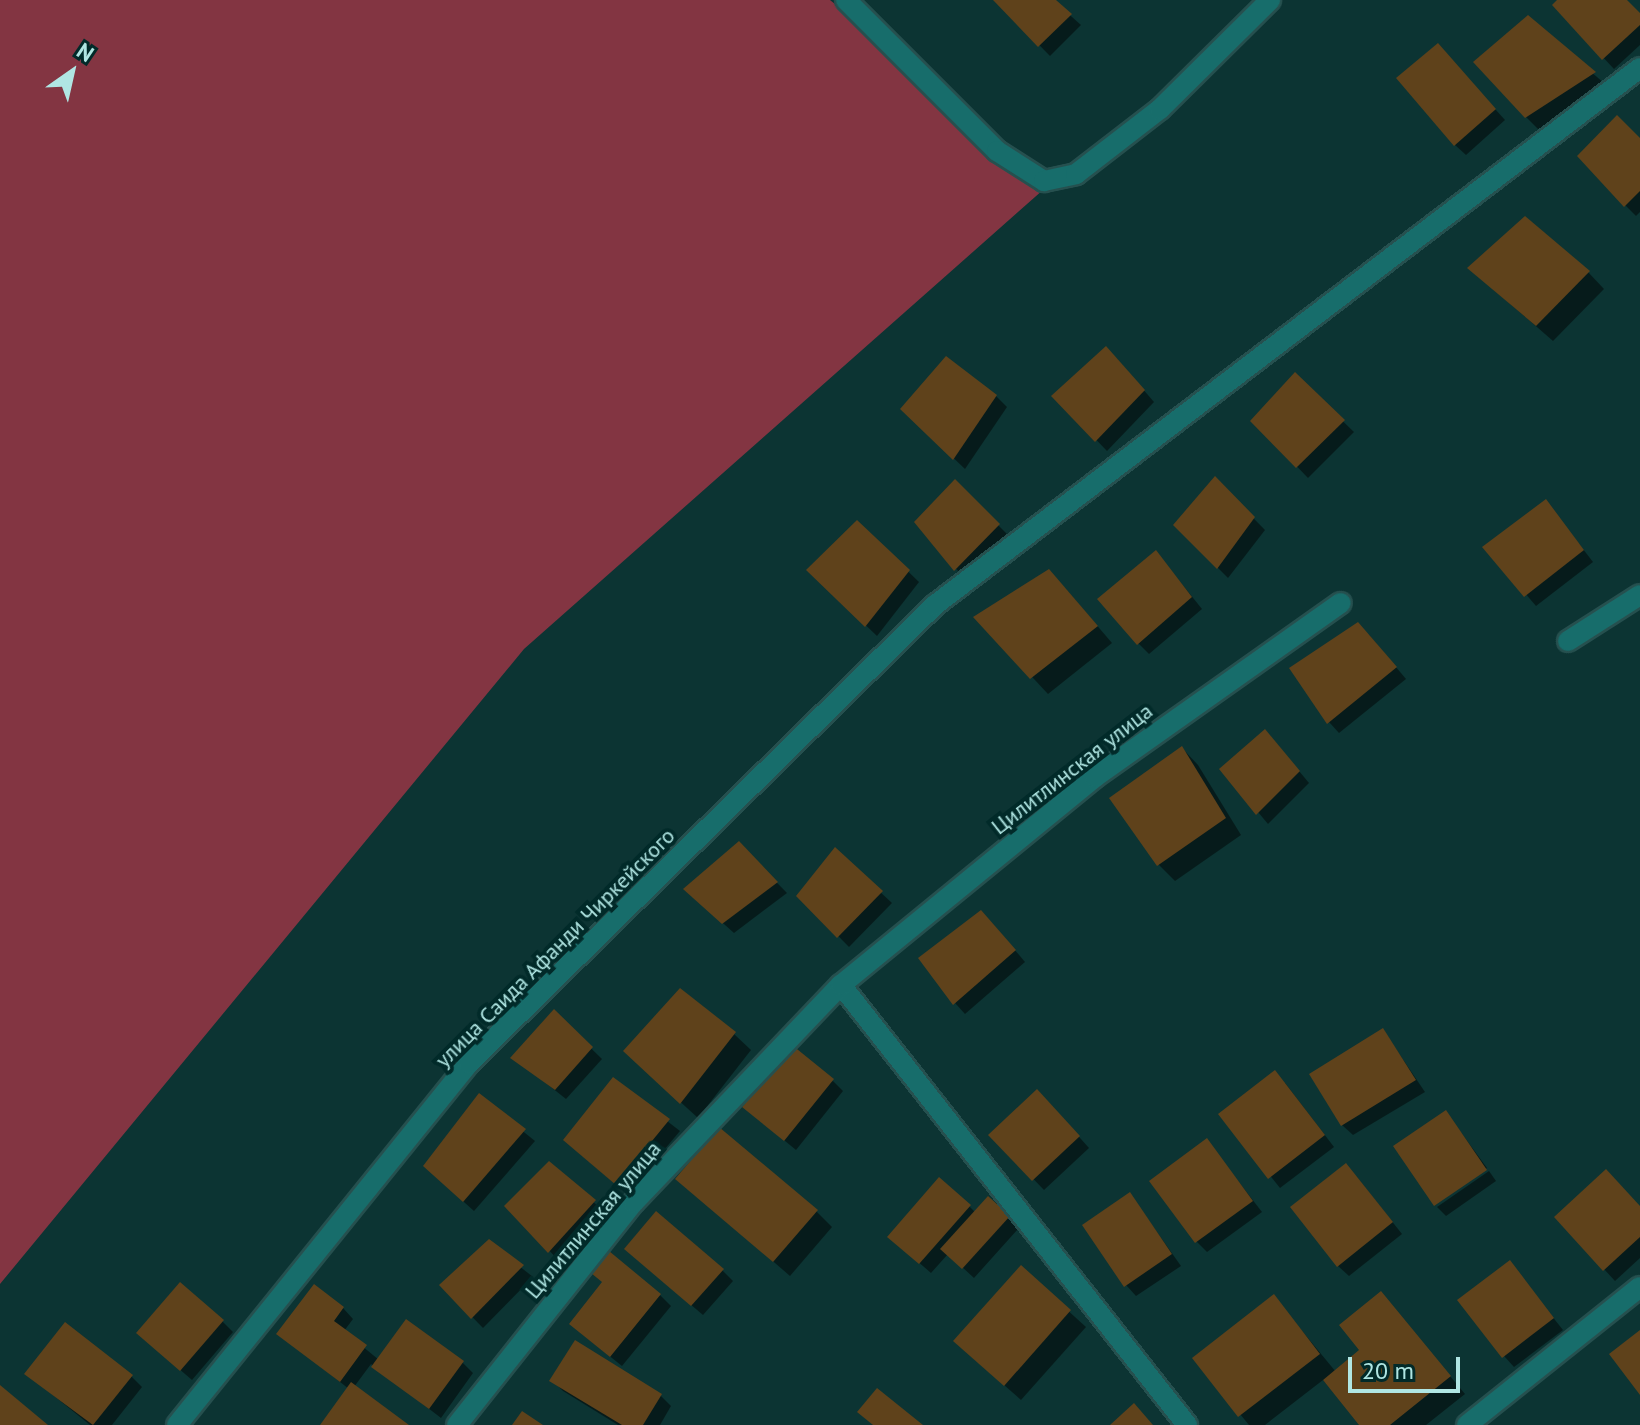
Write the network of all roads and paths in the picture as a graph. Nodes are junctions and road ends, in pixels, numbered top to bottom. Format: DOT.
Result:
graph roads {
  1 [pos="846,0"];
  2 [pos="1270,0"];
  3 [pos="1640,68"];
  4 [pos="1640,595"];
  5 [pos="1341,603"];
  6 [pos="1568,641"];
  7 [pos="841,985"];
  8 [pos="1640,1287"];
  9 [pos="177,1425"];
  10 [pos="457,1425"];
  11 [pos="1187,1425"];
  12 [pos="1467,1425"];
  1 -- 2 [label="street"];
  3 -- 9 [label="street, улица Саида Афанди Чиркейского"];
  4 -- 6 [label="street"];
  5 -- 7 [label="street, Цилитлинская улица"];
  7 -- 10 [label="street, Цилитлинская улица"];
  7 -- 11 [label="street"];
  8 -- 12 [label="street"];
}
